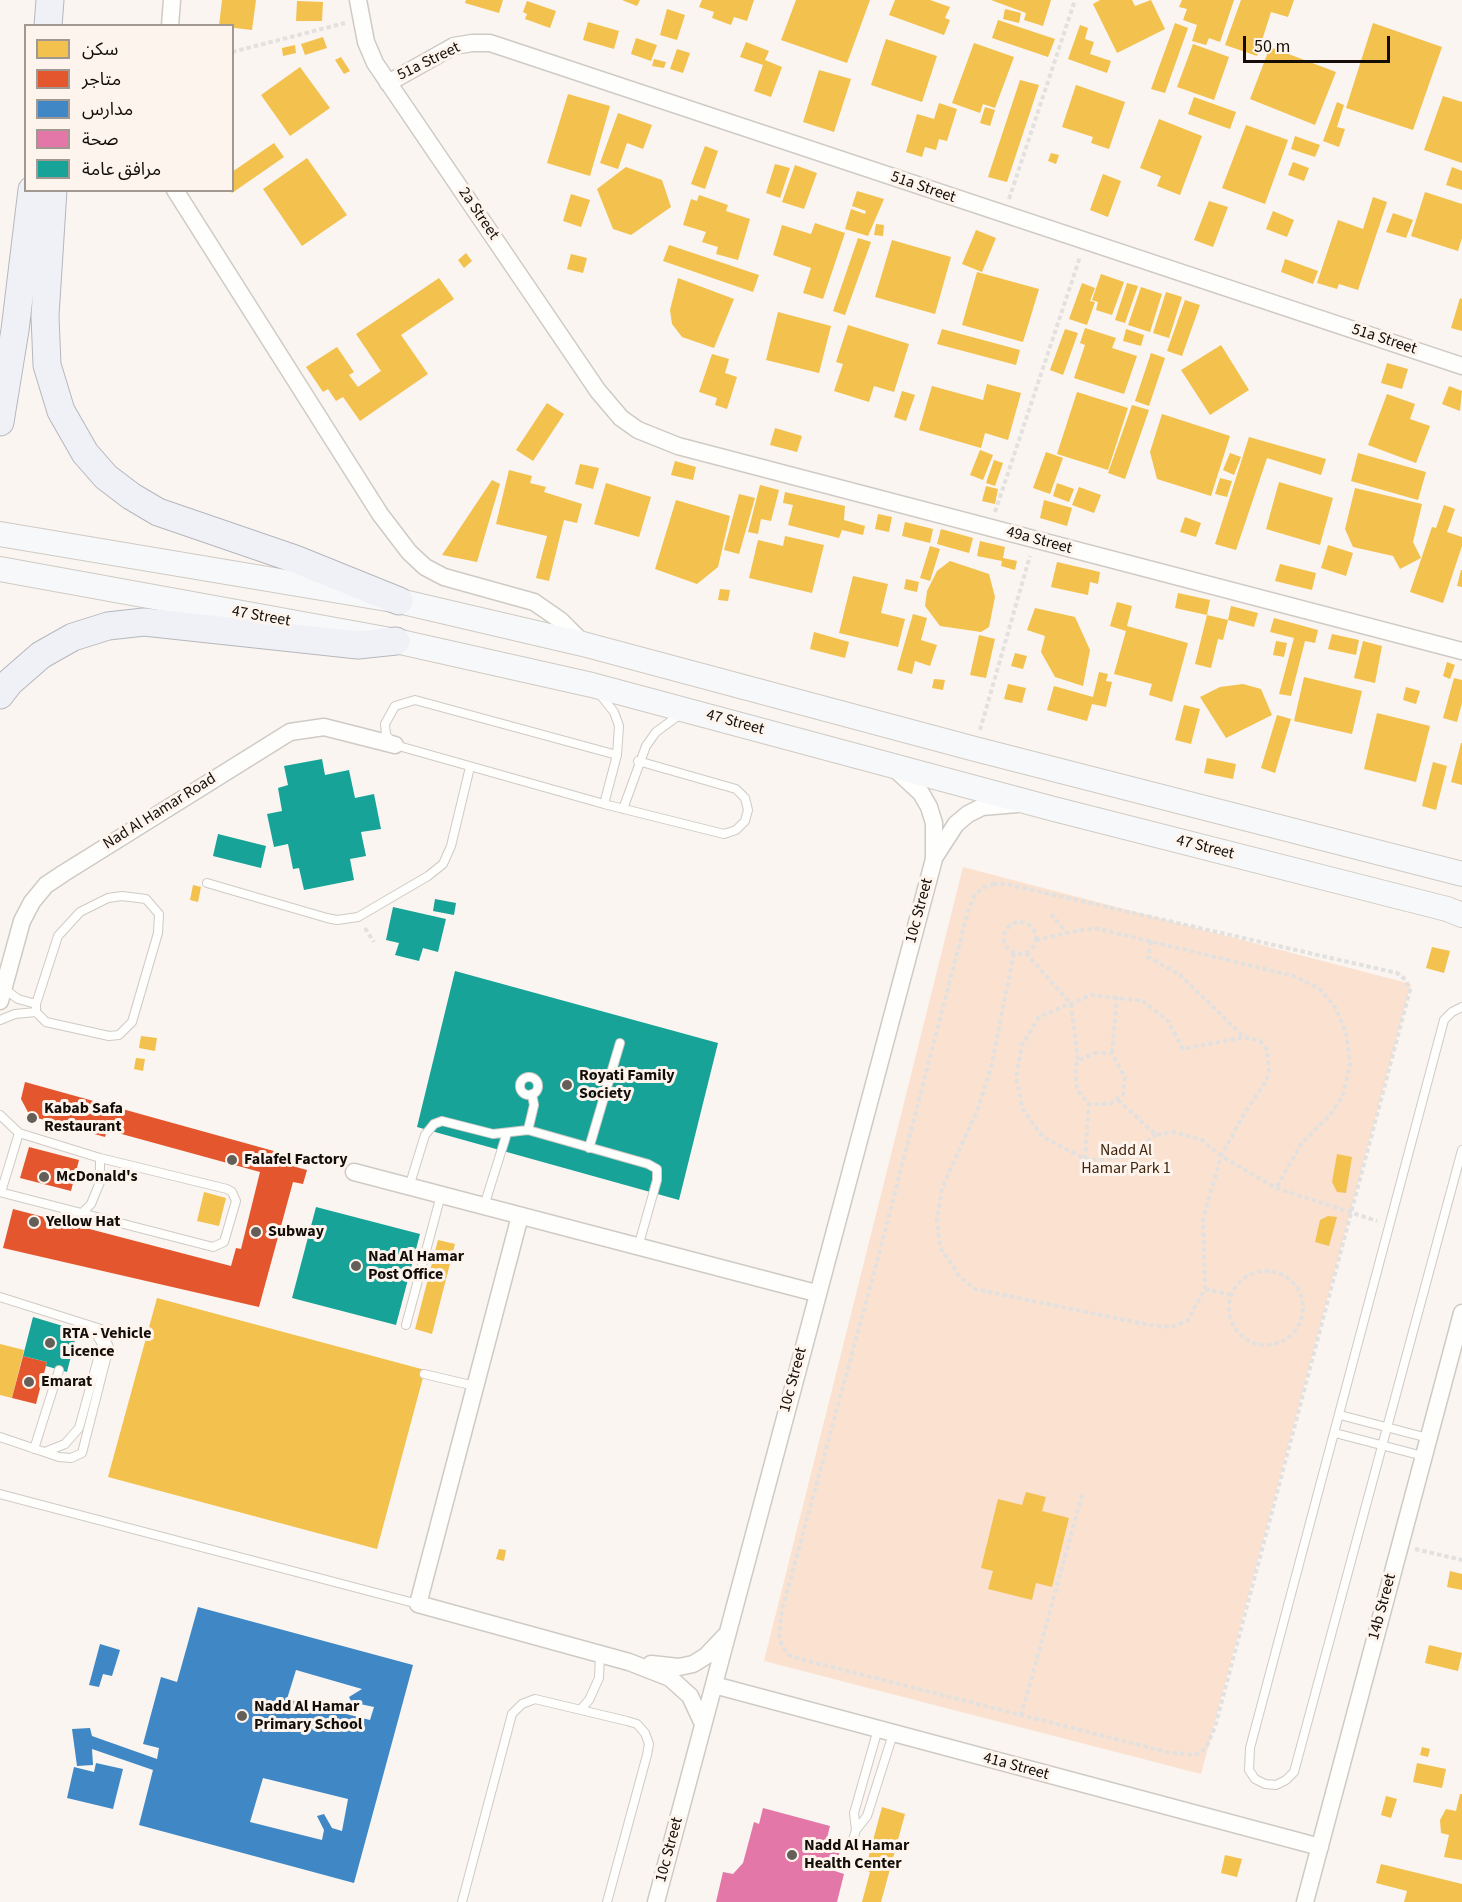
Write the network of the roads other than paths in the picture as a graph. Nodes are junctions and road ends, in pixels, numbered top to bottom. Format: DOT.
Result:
graph roads {
  1 [pos="50,0"];
  2 [pos="172,0"];
  3 [pos="358,0"];
  4 [pos="48,24"];
  5 [pos="170,24"];
  6 [pos="388,82"];
  7 [pos="32,192"];
  8 [pos="53,192"];
  9 [pos="176,192"];
  10 [pos="1462,366"];
  11 [pos="621,418"];
  12 [pos="0,422"];
  13 [pos="0,534"];
  14 [pos="0,569"];
  15 [pos="399,601"];
  16 [pos="396,641"];
  17 [pos="584,644"];
  18 [pos="1462,651"];
  19 [pos="592,685"];
  20 [pos="0,695"];
  21 [pos="687,710"];
  22 [pos="395,745"];
  23 [pos="617,755"];
  24 [pos="638,761"];
  25 [pos="891,765"];
  26 [pos="470,767"];
  27 [pos="604,804"];
  28 [pos="1033,804"];
  29 [pos="623,809"];
  30 [pos="934,859"];
  31 [pos="1462,874"];
  32 [pos="207,883"];
  33 [pos="1462,915"];
  34 [pos="2,994"];
  35 [pos="1462,1007"];
  36 [pos="36,1008"];
  37 [pos="0,1020"];
  38 [pos="620,1043"];
  39 [pos="532,1094"];
  40 [pos="0,1115"];
  41 [pos="528,1130"];
  42 [pos="19,1133"];
  43 [pos="507,1133"];
  44 [pos="589,1148"];
  45 [pos="1462,1150"];
  46 [pos="100,1158"];
  47 [pos="354,1172"];
  48 [pos="409,1187"];
  49 [pos="1,1192"];
  50 [pos="441,1195"];
  51 [pos="484,1206"];
  52 [pos="83,1212"];
  53 [pos="520,1216"];
  54 [pos="638,1247"];
  55 [pos="816,1293"];
  56 [pos="0,1297"];
  57 [pos="1462,1313"];
  58 [pos="89,1324"];
  59 [pos="406,1325"];
  60 [pos="59,1370"];
  61 [pos="424,1374"];
  62 [pos="476,1386"];
  63 [pos="1340,1415"];
  64 [pos="1386,1427"];
  65 [pos="1335,1433"];
  66 [pos="0,1437"];
  67 [pos="1428,1438"];
  68 [pos="1382,1445"];
  69 [pos="34,1449"];
  70 [pos="45,1452"];
  71 [pos="1423,1456"];
  72 [pos="0,1494"];
  73 [pos="418,1604"];
  74 [pos="729,1630"];
  75 [pos="600,1654"];
  76 [pos="629,1662"];
  77 [pos="714,1685"];
  78 [pos="581,1709"];
  79 [pos="703,1724"];
  80 [pos="885,1731"];
  81 [pos="856,1830"];
  82 [pos="851,1846"];
  83 [pos="1320,1847"];
  84 [pos="462,1902"];
  85 [pos="607,1902"];
  86 [pos="656,1902"];
  87 [pos="1305,1902"];
  1 -- 4 [label="main road"];
  2 -- 5 [label="street"];
  3 -- 6 [label="street, 2a Street"];
  6 -- 10 [label="street, 51a Street"];
  6 -- 11 [label="street, 2a Street"];
  7 -- 12 [label="main road"];
  8 -- 15 [label="main road"];
  9 -- 17 [label="street"];
  11 -- 18 [label="street, 49a Street"];
  13 -- 15 [label="street"];
  14 -- 16 [label="street, 47 Street"];
  15 -- 17 [label="street"];
  16 -- 19 [label="street, 47 Street"];
  16 -- 20 [label="main road"];
  17 -- 31 [label="street"];
  19 -- 21 [label="street, 47 Street"];
  19 -- 23 [label="lane"];
  21 -- 24 [label="lane"];
  21 -- 25 [label="street, 47 Street"];
  22 -- 23 [label="lane"];
  22 -- 26 [label="lane"];
  22 -- 34 [label="street, Nad Al Hamar Road"];
  23 -- 27 [label="lane"];
  24 -- 29 [label="lane"];
  24 -- 29 [label="lane"];
  25 -- 28 [label="street, 47 Street"];
  25 -- 30 [label="street, 10c Street"];
  26 -- 27 [label="lane"];
  26 -- 32 [label="lane"];
  27 -- 29 [label="lane"];
  28 -- 30 [label="street, 10c Street"];
  28 -- 33 [label="street, 47 Street"];
  30 -- 55 [label="street, 10c Street"];
  34 -- 36 [label="lane"];
  35 -- 63 [label="lane"];
  36 -- 36 [label="lane"];
  36 -- 37 [label="lane"];
  38 -- 44 [label="lane"];
  39 -- 41 [label="lane"];
  40 -- 42 [label="lane"];
  41 -- 43 [label="lane"];
  41 -- 44 [label="lane"];
  42 -- 46 [label="lane"];
  42 -- 49 [label="lane"];
  43 -- 48 [label="lane"];
  43 -- 51 [label="lane"];
  44 -- 54 [label="lane"];
  45 -- 64 [label="lane"];
  46 -- 52 [label="lane"];
  46 -- 52 [label="lane"];
  47 -- 48 [label="street"];
  48 -- 50 [label="street"];
  49 -- 52 [label="lane"];
  50 -- 51 [label="street"];
  50 -- 59 [label="lane"];
  51 -- 53 [label="street"];
  53 -- 54 [label="street"];
  53 -- 62 [label="street"];
  54 -- 55 [label="street"];
  55 -- 74 [label="street, 10c Street"];
  56 -- 58 [label="lane"];
  57 -- 67 [label="street, 14b Street"];
  58 -- 70 [label="lane"];
  58 -- 70 [label="lane"];
  60 -- 69 [label="lane"];
  61 -- 62 [label="lane"];
  62 -- 73 [label="street"];
  63 -- 64 [label="lane"];
  63 -- 65 [label="lane"];
  64 -- 67 [label="lane"];
  64 -- 68 [label="lane"];
  65 -- 68 [label="lane"];
  65 -- 68 [label="lane"];
  66 -- 69 [label="lane"];
  67 -- 71 [label="street, 14b Street"];
  68 -- 71 [label="lane"];
  69 -- 70 [label="lane"];
  71 -- 83 [label="street, 14b Street"];
  72 -- 73 [label="lane"];
  73 -- 75 [label="street"];
  74 -- 76 [label="street"];
  74 -- 77 [label="street, 10c Street"];
  75 -- 76 [label="street"];
  75 -- 78 [label="lane"];
  76 -- 79 [label="street"];
  77 -- 79 [label="street, 10c Street"];
  77 -- 80 [label="street, 41a Street"];
  78 -- 84 [label="lane"];
  78 -- 85 [label="lane"];
  79 -- 86 [label="street, 10c Street"];
  80 -- 81 [label="lane"];
  80 -- 81 [label="lane"];
  80 -- 83 [label="street, 41a Street"];
  81 -- 82 [label="lane"];
  83 -- 87 [label="street, 14b Street"];
}
